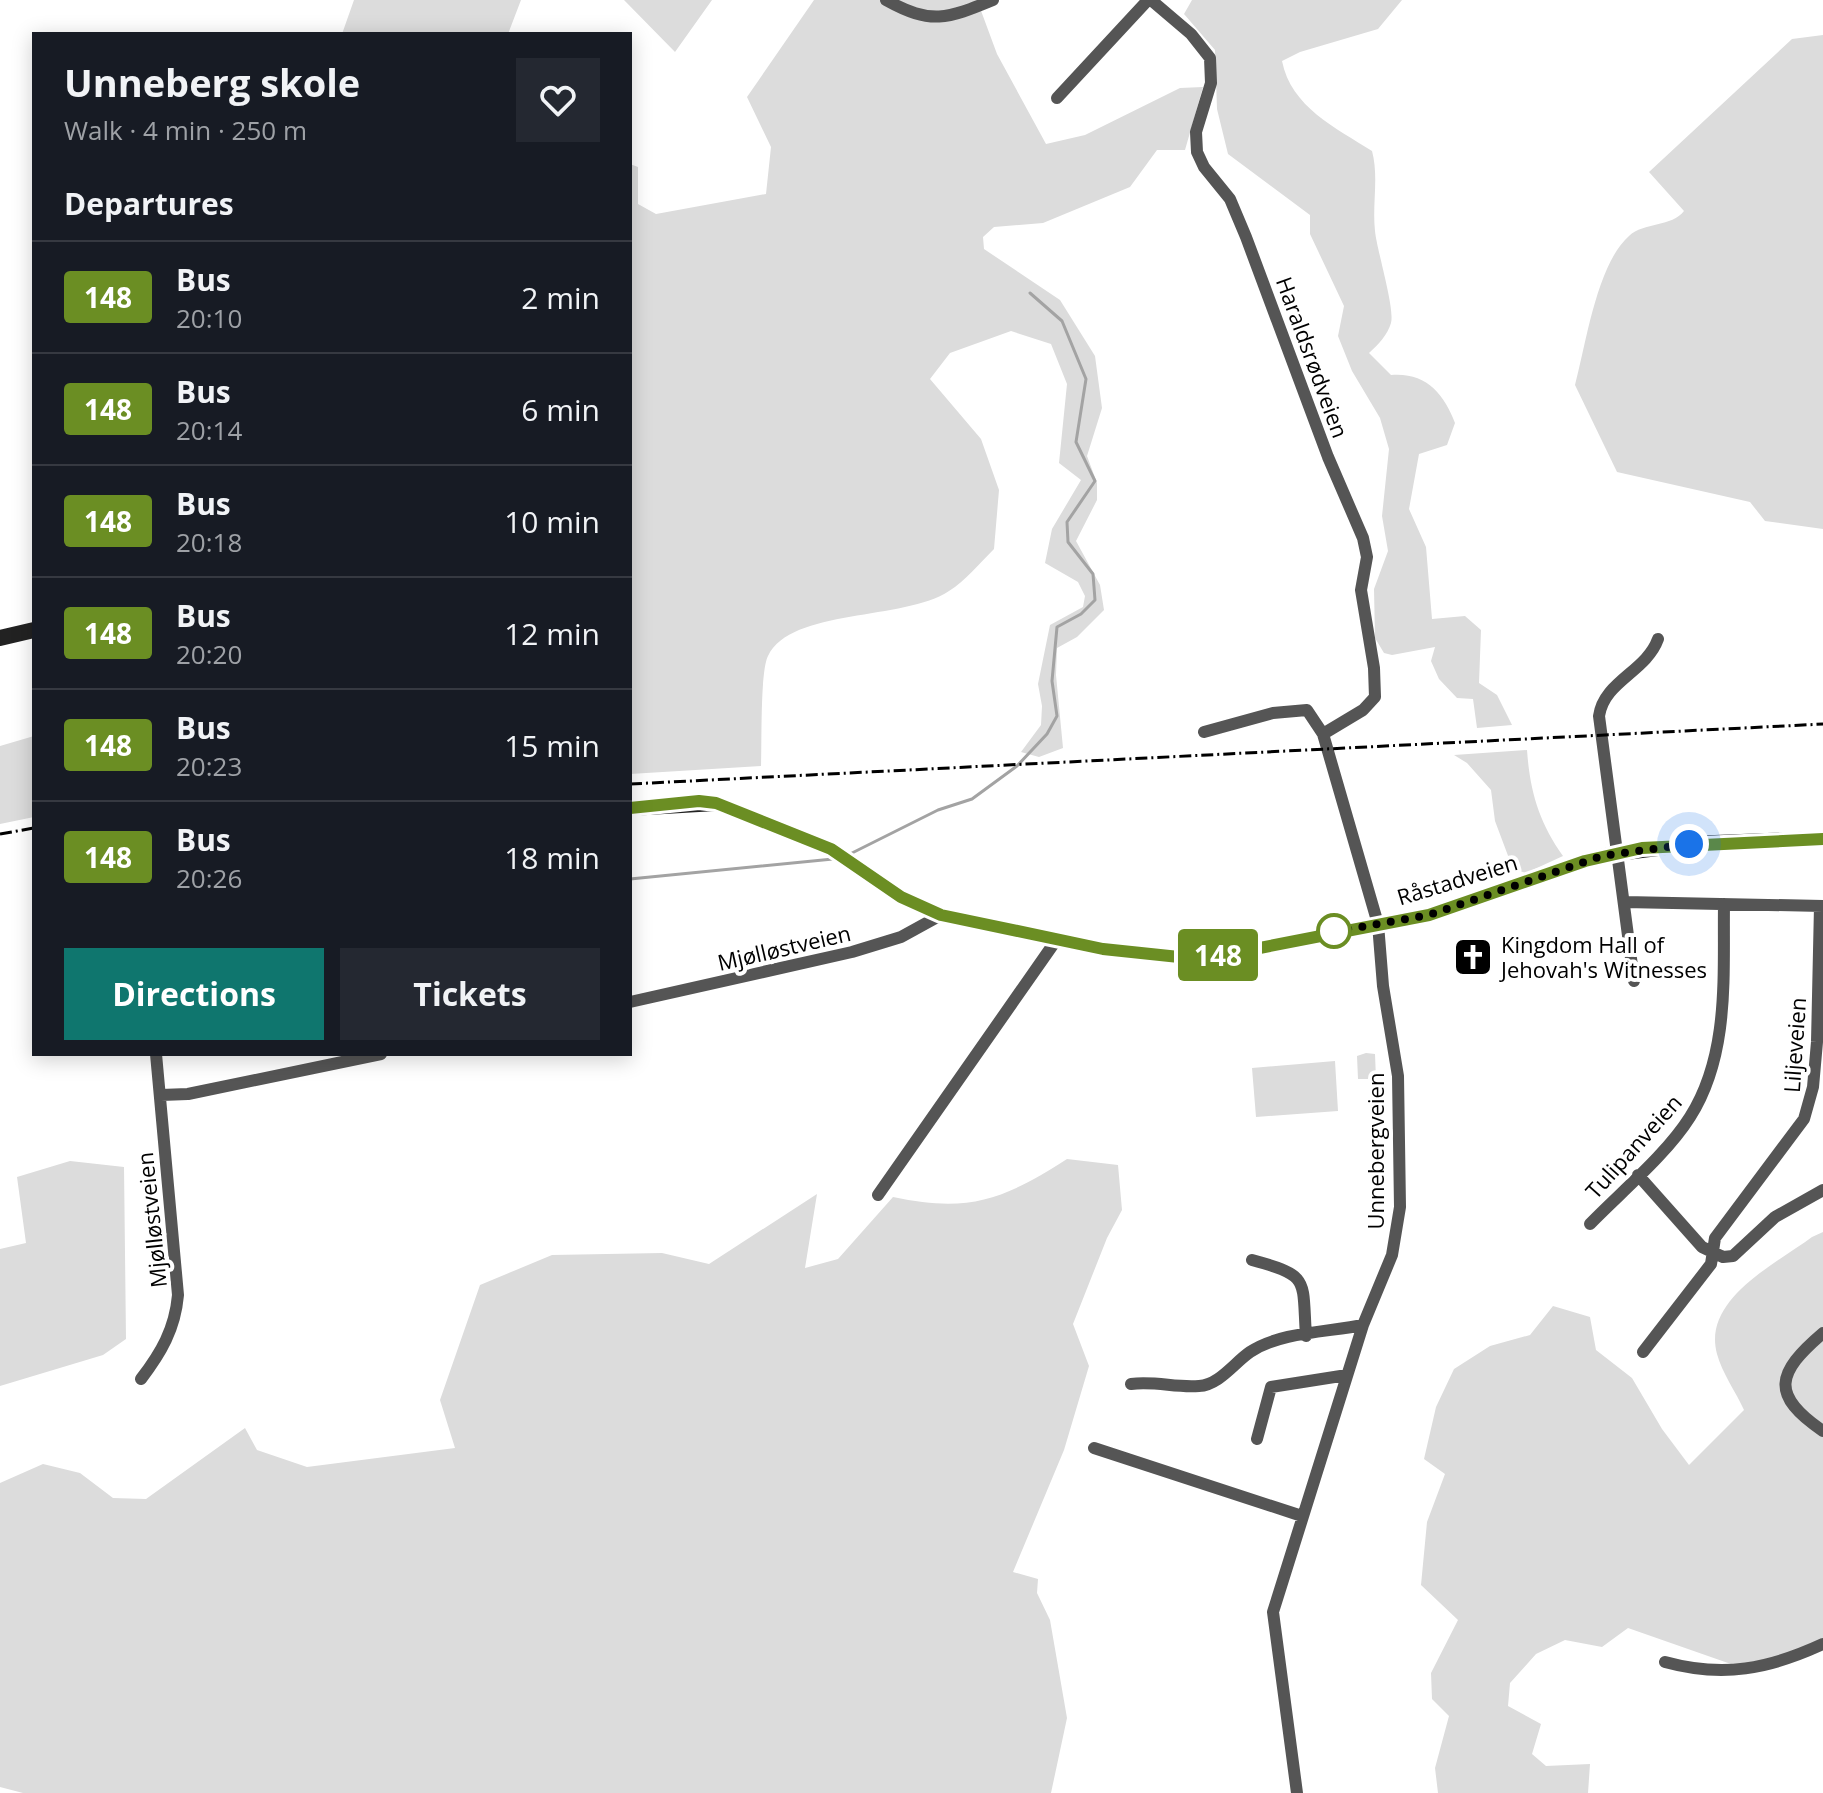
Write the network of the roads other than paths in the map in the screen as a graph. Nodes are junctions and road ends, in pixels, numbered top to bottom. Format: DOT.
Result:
graph roads {
  1 [pos="886,0"];
  2 [pos="993,0"];
  3 [pos="1149,0"];
  4 [pos="1057,98"];
  5 [pos="32,630"];
  6 [pos="0,638"];
  7 [pos="1658,639"];
  8 [pos="1204,732"];
  9 [pos="1323,734"];
  10 [pos="632,808"];
  11 [pos="1823,839"];
  12 [pos="1618,853"];
  13 [pos="1625,902"];
  14 [pos="1724,904"];
  15 [pos="1822,906"];
  16 [pos="941,915"];
  17 [pos="1378,924"];
  18 [pos="1057,939"];
  19 [pos="1634,981"];
  20 [pos="632,1002"];
  21 [pos="156,1056"];
  22 [pos="371,1056"];
  23 [pos="161,1095"];
  24 [pos="1638,1175"];
  25 [pos="1823,1190"];
  26 [pos="878,1195"];
  27 [pos="1590,1224"];
  28 [pos="1713,1252"];
  29 [pos="1252,1260"];
  30 [pos="1363,1325"];
  31 [pos="1823,1333"];
  32 [pos="1306,1336"];
  33 [pos="1643,1352"];
  34 [pos="1347,1375"];
  35 [pos="141,1379"];
  36 [pos="1131,1384"];
  37 [pos="1823,1431"];
  38 [pos="1257,1439"];
  39 [pos="1094,1448"];
  40 [pos="1302,1516"];
  41 [pos="1823,1644"];
  42 [pos="1665,1662"];
  43 [pos="1297,1793"];
  1 -- 2 [label="street"];
  3 -- 4 [label="street, Haraldsrødveien"];
  3 -- 9 [label="street, Haraldsrødveien"];
  5 -- 6 [label="main road"];
  7 -- 12 [label="street"];
  8 -- 9 [label="street"];
  9 -- 17 [label="street"];
  10 -- 16 [label="main road, Råstadveien"];
  11 -- 12 [label="main road, Råstadveien"];
  12 -- 13 [label="street"];
  12 -- 17 [label="main road, Råstadveien"];
  13 -- 14 [label="street"];
  13 -- 19 [label="street"];
  14 -- 15 [label="street"];
  14 -- 24 [label="street, Tulipanveien"];
  15 -- 28 [label="street, Liljeveien"];
  16 -- 18 [label="main road, Råstadveien"];
  16 -- 20 [label="street, Mjølløstveien"];
  17 -- 18 [label="main road, Råstadveien"];
  17 -- 30 [label="street, Unnebergveien"];
  18 -- 26 [label="street"];
  21 -- 23 [label="street, Mjølløstveien"];
  22 -- 23 [label="street"];
  23 -- 35 [label="street, Mjølløstveien"];
  24 -- 27 [label="street, Tulipanveien"];
  24 -- 28 [label="street"];
  25 -- 28 [label="street"];
  28 -- 33 [label="street, Liljeveien"];
  29 -- 32 [label="street"];
  30 -- 32 [label="street"];
  30 -- 34 [label="street, Unnebergveien"];
  31 -- 37 [label="street"];
  32 -- 36 [label="street"];
  34 -- 38 [label="street"];
  34 -- 40 [label="street, Unnebergveien"];
  39 -- 40 [label="street"];
  40 -- 43 [label="street, Unnebergveien"];
  41 -- 42 [label="street"];
}
